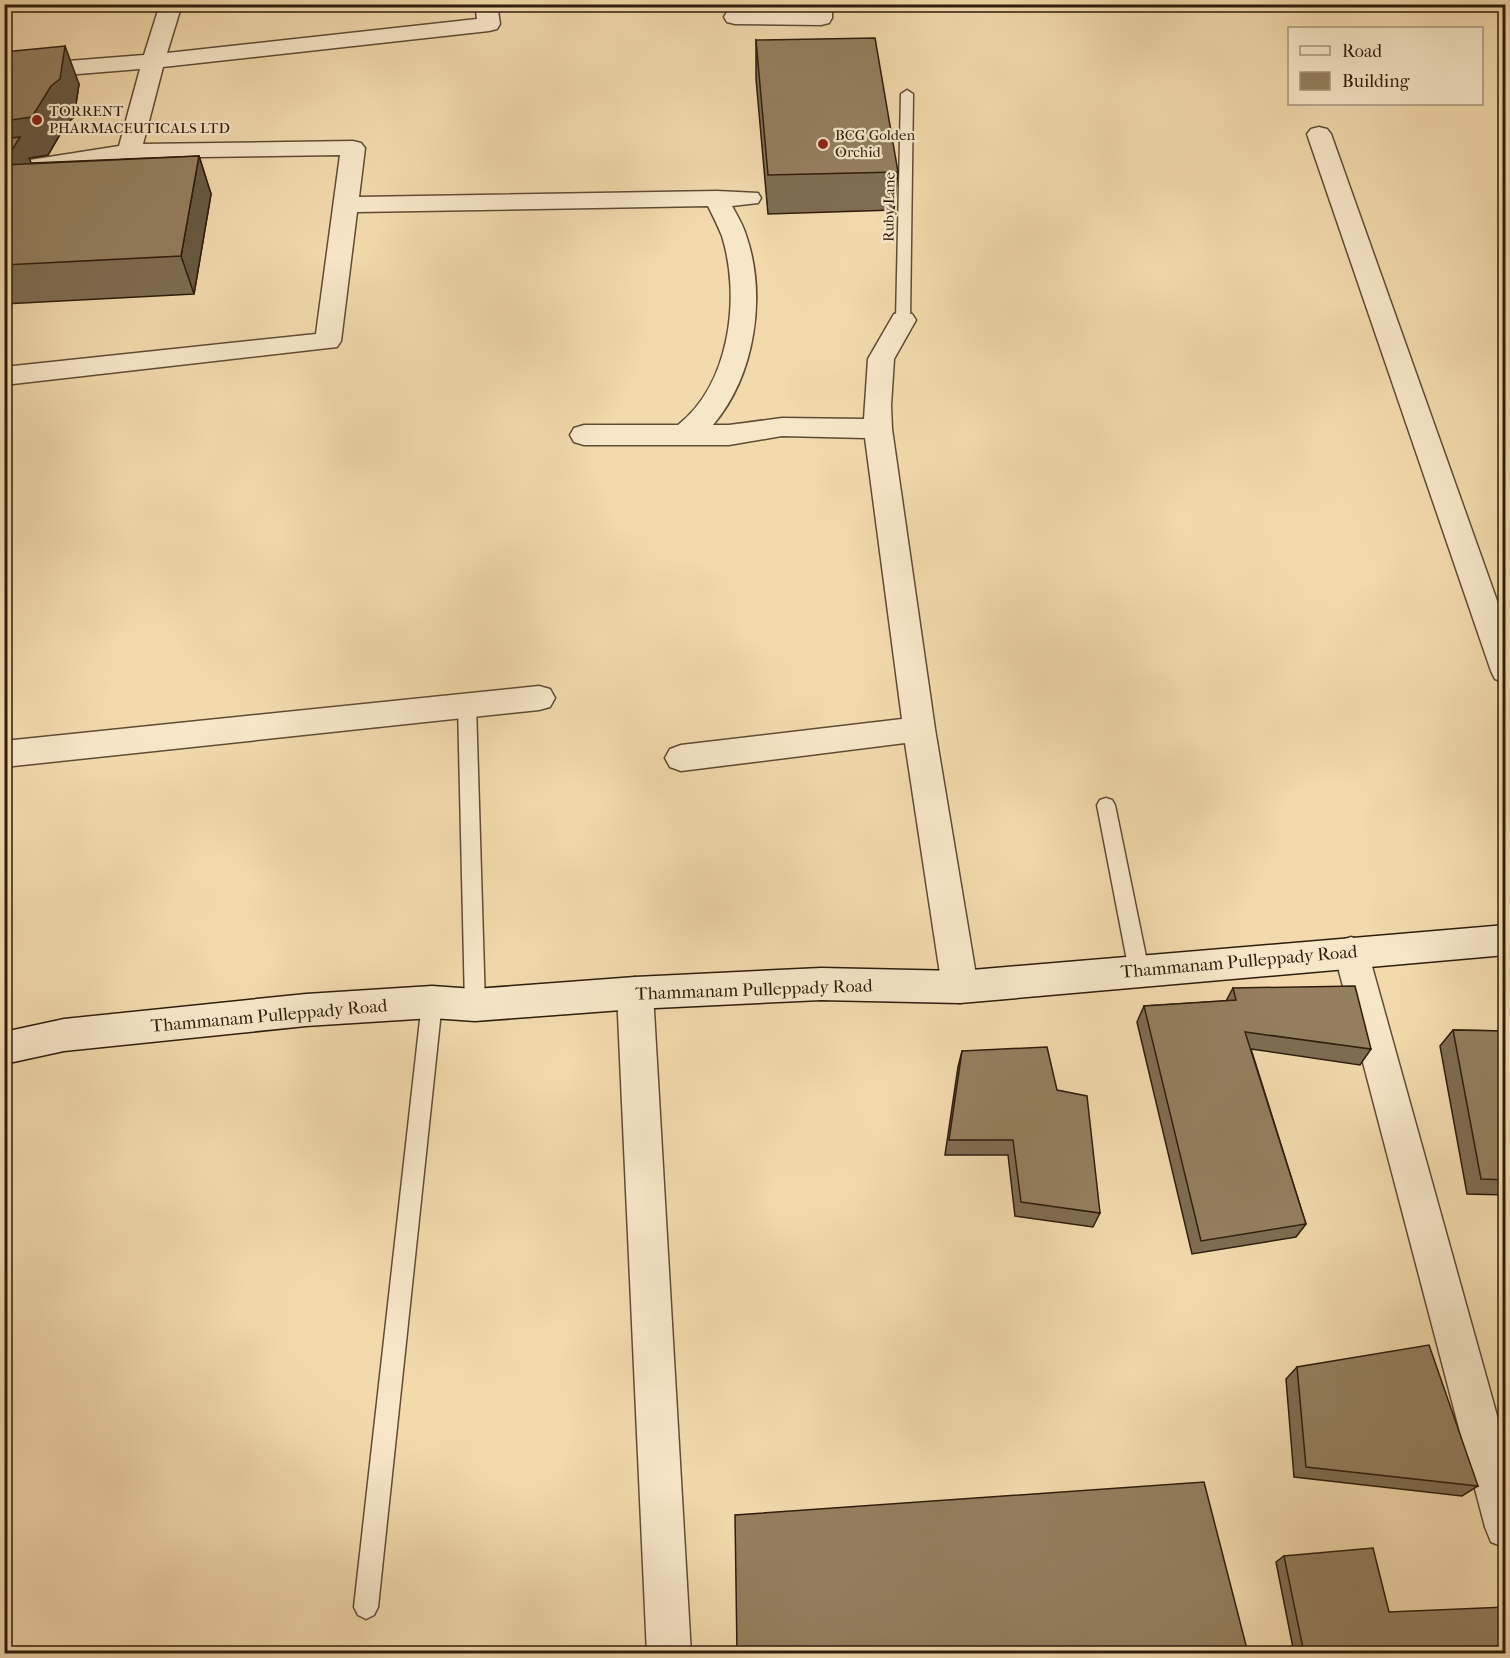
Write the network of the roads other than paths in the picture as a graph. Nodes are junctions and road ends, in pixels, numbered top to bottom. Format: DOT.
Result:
graph roads {
  1 [pos="171,4"];
  2 [pos="486,4"];
  3 [pos="821,4"];
  4 [pos="735,17"];
  5 [pos="153,61"];
  6 [pos="4,73"];
  7 [pos="907,94"];
  8 [pos="1319,134"];
  9 [pos="129,151"];
  10 [pos="4,171"];
  11 [pos="717,198"];
  12 [pos="749,198"];
  13 [pos="345,205"];
  14 [pos="903,320"];
  15 [pos="4,376"];
  16 [pos="878,429"];
  17 [pos="584,435"];
  18 [pos="684,435"];
  19 [pos="1506,671"];
  20 [pos="539,698"];
  21 [pos="467,705"];
  22 [pos="919,729"];
  23 [pos="4,754"];
  24 [pos="681,758"];
  25 [pos="1106,805"];
  26 [pos="1506,940"];
  27 [pos="1351,952"];
  28 [pos="1139,971"];
  29 [pos="960,987"];
  30 [pos="635,993"];
  31 [pos="432,1002"];
  32 [pos="475,1005"];
  33 [pos="4,1048"];
  34 [pos="1506,1527"];
  35 [pos="366,1607"];
  36 [pos="669,1653"];
  1 -- 5 [label="street"];
  2 -- 5 [label="street"];
  3 -- 4 [label="street"];
  5 -- 6 [label="street"];
  5 -- 9 [label="street"];
  7 -- 14 [label="lane, Ruby Lane"];
  8 -- 19 [label="street"];
  9 -- 10 [label="street"];
  9 -- 13 [label="street"];
  11 -- 12 [label="street"];
  11 -- 13 [label="street"];
  11 -- 18 [label="street"];
  13 -- 15 [label="street"];
  14 -- 16 [label="street"];
  16 -- 18 [label="street"];
  16 -- 22 [label="street"];
  17 -- 18 [label="street"];
  20 -- 21 [label="street"];
  21 -- 23 [label="street"];
  21 -- 32 [label="lane"];
  22 -- 24 [label="street"];
  22 -- 29 [label="street"];
  25 -- 28 [label="lane"];
  26 -- 27 [label="street, Thammanam Pulleppady Road"];
  27 -- 28 [label="street, Thammanam Pulleppady Road"];
  27 -- 34 [label="street"];
  28 -- 29 [label="street, Thammanam Pulleppady Road"];
  29 -- 30 [label="street, Thammanam Pulleppady Road"];
  30 -- 32 [label="street, Thammanam Pulleppady Road"];
  30 -- 36 [label="street"];
  31 -- 32 [label="street, Thammanam Pulleppady Road"];
  31 -- 33 [label="street, Thammanam Pulleppady Road"];
  31 -- 35 [label="lane"];
}
